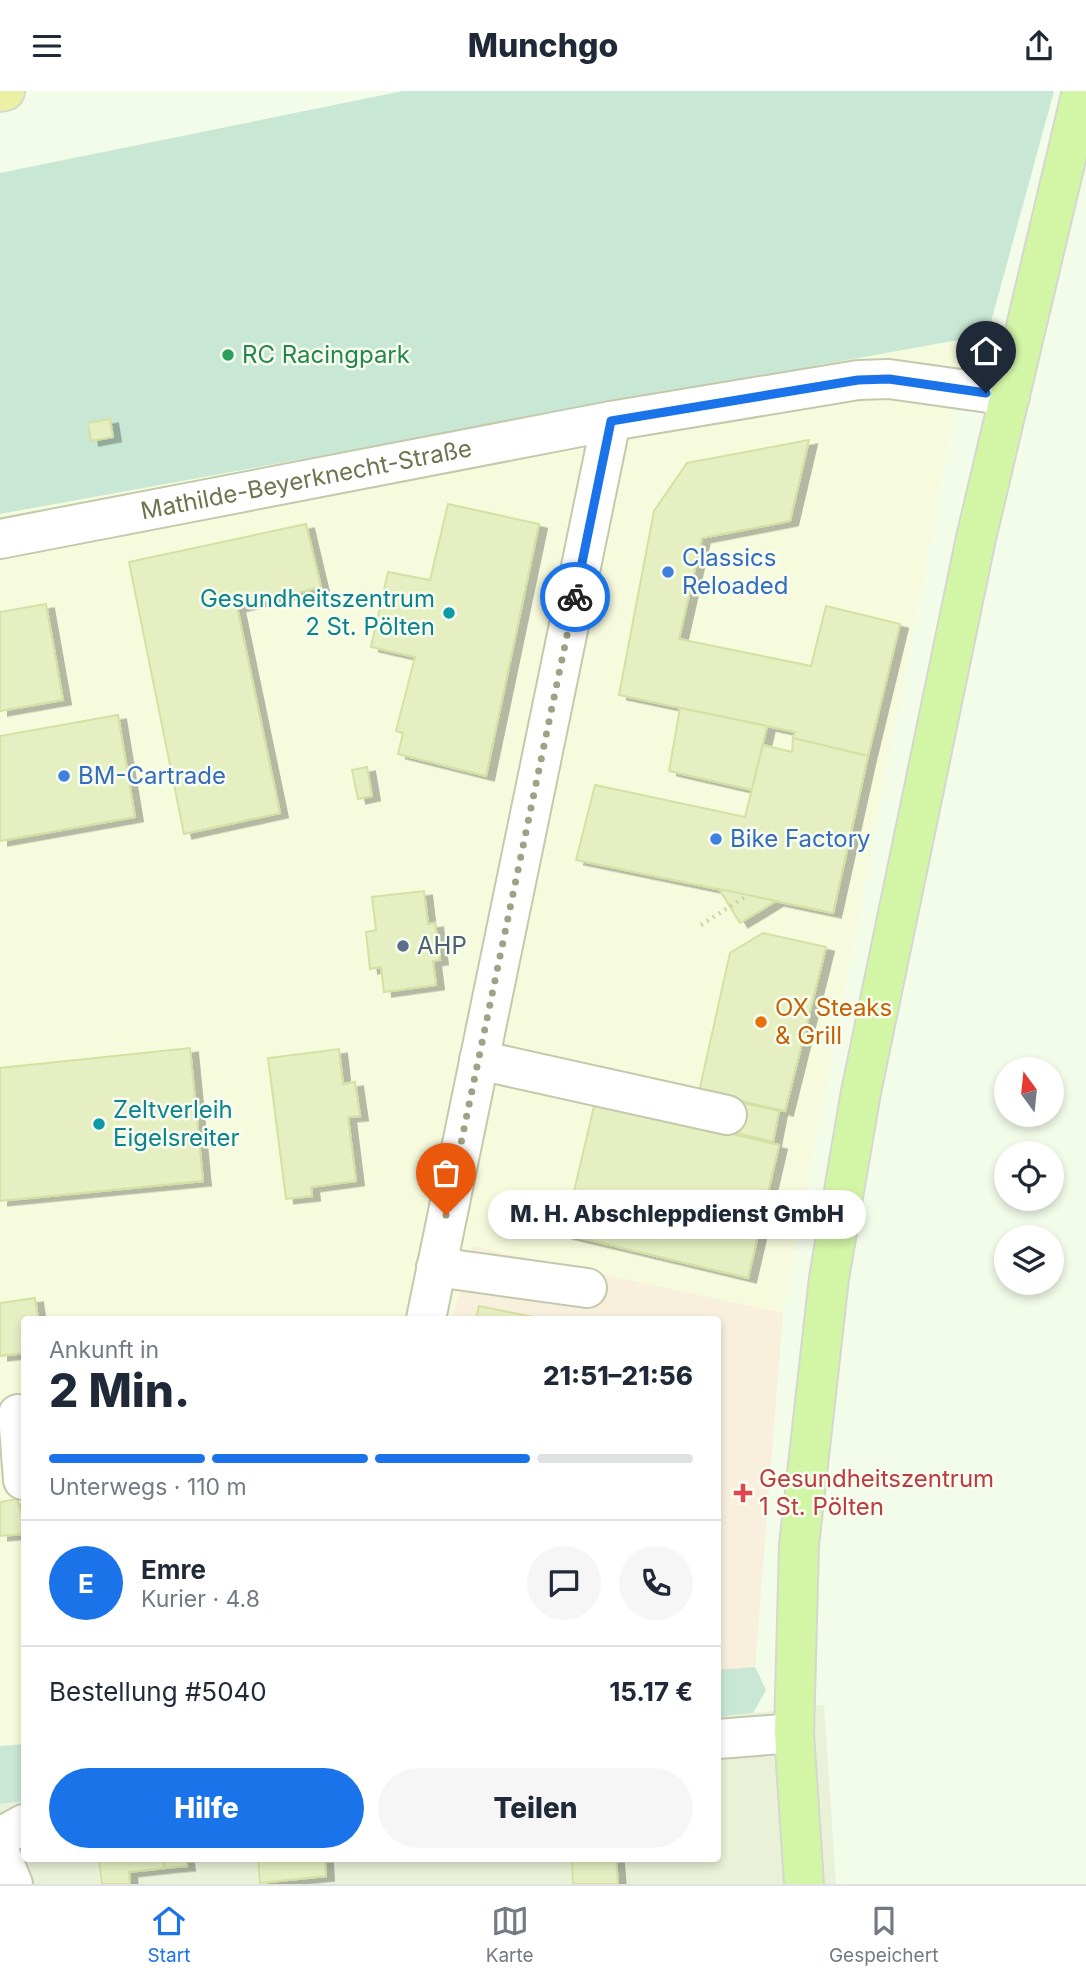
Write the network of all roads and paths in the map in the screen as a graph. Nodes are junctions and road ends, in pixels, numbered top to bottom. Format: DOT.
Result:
graph roads {
  1 [pos="1082,91"];
  2 [pos="1010,396"];
  3 [pos="611,421"];
  4 [pos="0,539"];
  5 [pos="748,895"];
  6 [pos="701,925"];
  7 [pos="478,1060"];
  8 [pos="727,1115"];
  9 [pos="436,1268"];
  10 [pos="587,1288"];
  11 [pos="427,1316"];
  12 [pos="14,1414"];
  13 [pos="21,1465"];
  14 [pos="794,1733"];
  15 [pos="721,1739"];
  16 [pos="21,1826"];
  17 [pos="0,1837"];
  18 [pos="0,1853"];
  19 [pos="13,1884"];
  20 [pos="804,1884"];
  1 -- 2 [label="main road"];
  2 -- 3 [label="street, Mathilde-Beyerknecht-Straße"];
  2 -- 14 [label="main road"];
  3 -- 4 [label="street, Mathilde-Beyerknecht-Straße"];
  3 -- 7 [label="street"];
  5 -- 6 [label="path"];
  7 -- 8 [label="street"];
  7 -- 9 [label="street"];
  9 -- 10 [label="street"];
  9 -- 11 [label="street"];
  12 -- 13 [label="street"];
  14 -- 15 [label="street"];
  14 -- 20 [label="main road"];
  16 -- 17 [label="street"];
  18 -- 19 [label="street"];
}
